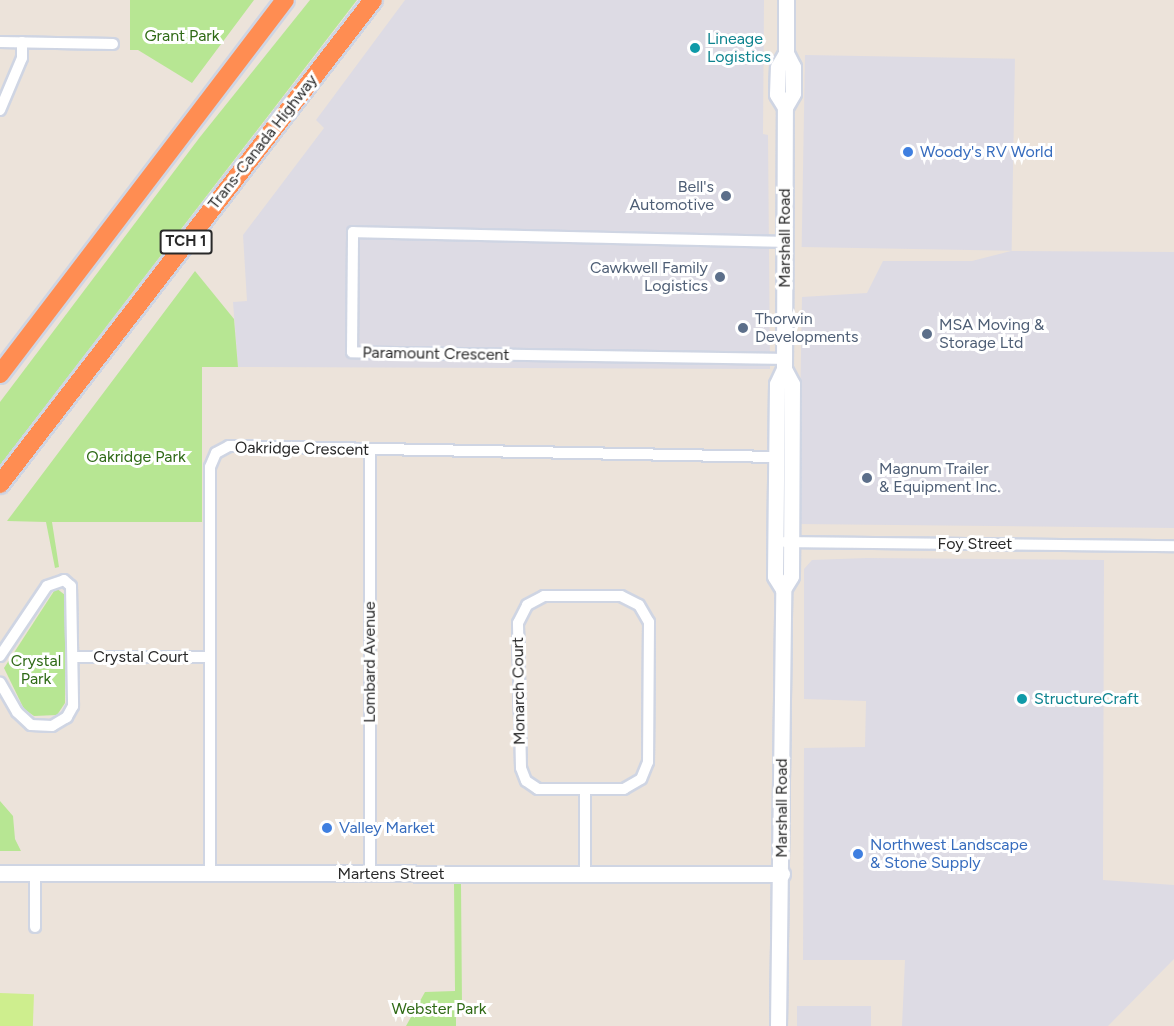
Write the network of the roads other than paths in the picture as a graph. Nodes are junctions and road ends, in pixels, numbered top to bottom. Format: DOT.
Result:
graph roads {
  1 [pos="285,0"];
  2 [pos="373,0"];
  3 [pos="786,0"];
  4 [pos="0,42"];
  5 [pos="22,42"];
  6 [pos="112,44"];
  7 [pos="0,110"];
  8 [pos="784,242"];
  9 [pos="784,364"];
  10 [pos="0,375"];
  11 [pos="370,450"];
  12 [pos="776,458"];
  13 [pos="0,484"];
  14 [pos="775,542"];
  15 [pos="791,542"];
  16 [pos="1174,546"];
  17 [pos="783,589"];
  18 [pos="0,656"];
  19 [pos="73,657"];
  20 [pos="210,657"];
  21 [pos="0,683"];
  22 [pos="585,789"];
  23 [pos="0,873"];
  24 [pos="35,873"];
  25 [pos="210,874"];
  26 [pos="370,874"];
  27 [pos="782,874"];
  28 [pos="585,875"];
  29 [pos="35,927"];
  30 [pos="778,1026"];
  1 -- 10 [label="highway"];
  2 -- 13 [label="highway, Trans-Canada Highway / TCH 1"];
  3 -- 8 [label="main road, Marshall Road"];
  4 -- 5 [label="street"];
  5 -- 6 [label="street"];
  5 -- 7 [label="street"];
  8 -- 9 [label="main road, Marshall Road"];
  8 -- 9 [label="street, Paramount Crescent"];
  9 -- 12 [label="main road, Marshall Road"];
  9 -- 15 [label="main road, Marshall Road"];
  11 -- 12 [label="street, Oakridge Crescent"];
  11 -- 20 [label="street, Oakridge Crescent"];
  11 -- 26 [label="street, Lombard Avenue"];
  12 -- 14 [label="main road, Marshall Road"];
  14 -- 15 [label="street, Foy Street"];
  14 -- 17 [label="main road, Marshall Road"];
  15 -- 16 [label="street, Foy Street"];
  15 -- 17 [label="main road, Marshall Road"];
  17 -- 27 [label="main road, Marshall Road"];
  18 -- 19 [label="street, Crystal Court"];
  19 -- 20 [label="street, Crystal Court"];
  19 -- 21 [label="street, Crystal Court"];
  20 -- 25 [label="street, Oakridge Crescent"];
  22 -- 22 [label="street, Monarch Court"];
  22 -- 28 [label="street"];
  23 -- 24 [label="main road, Martens Street"];
  24 -- 25 [label="main road, Martens Street"];
  24 -- 29 [label="street"];
  25 -- 26 [label="main road, Martens Street"];
  26 -- 28 [label="main road, Martens Street"];
  27 -- 28 [label="main road, Martens Street"];
  27 -- 30 [label="main road, Marshall Road"];
}
